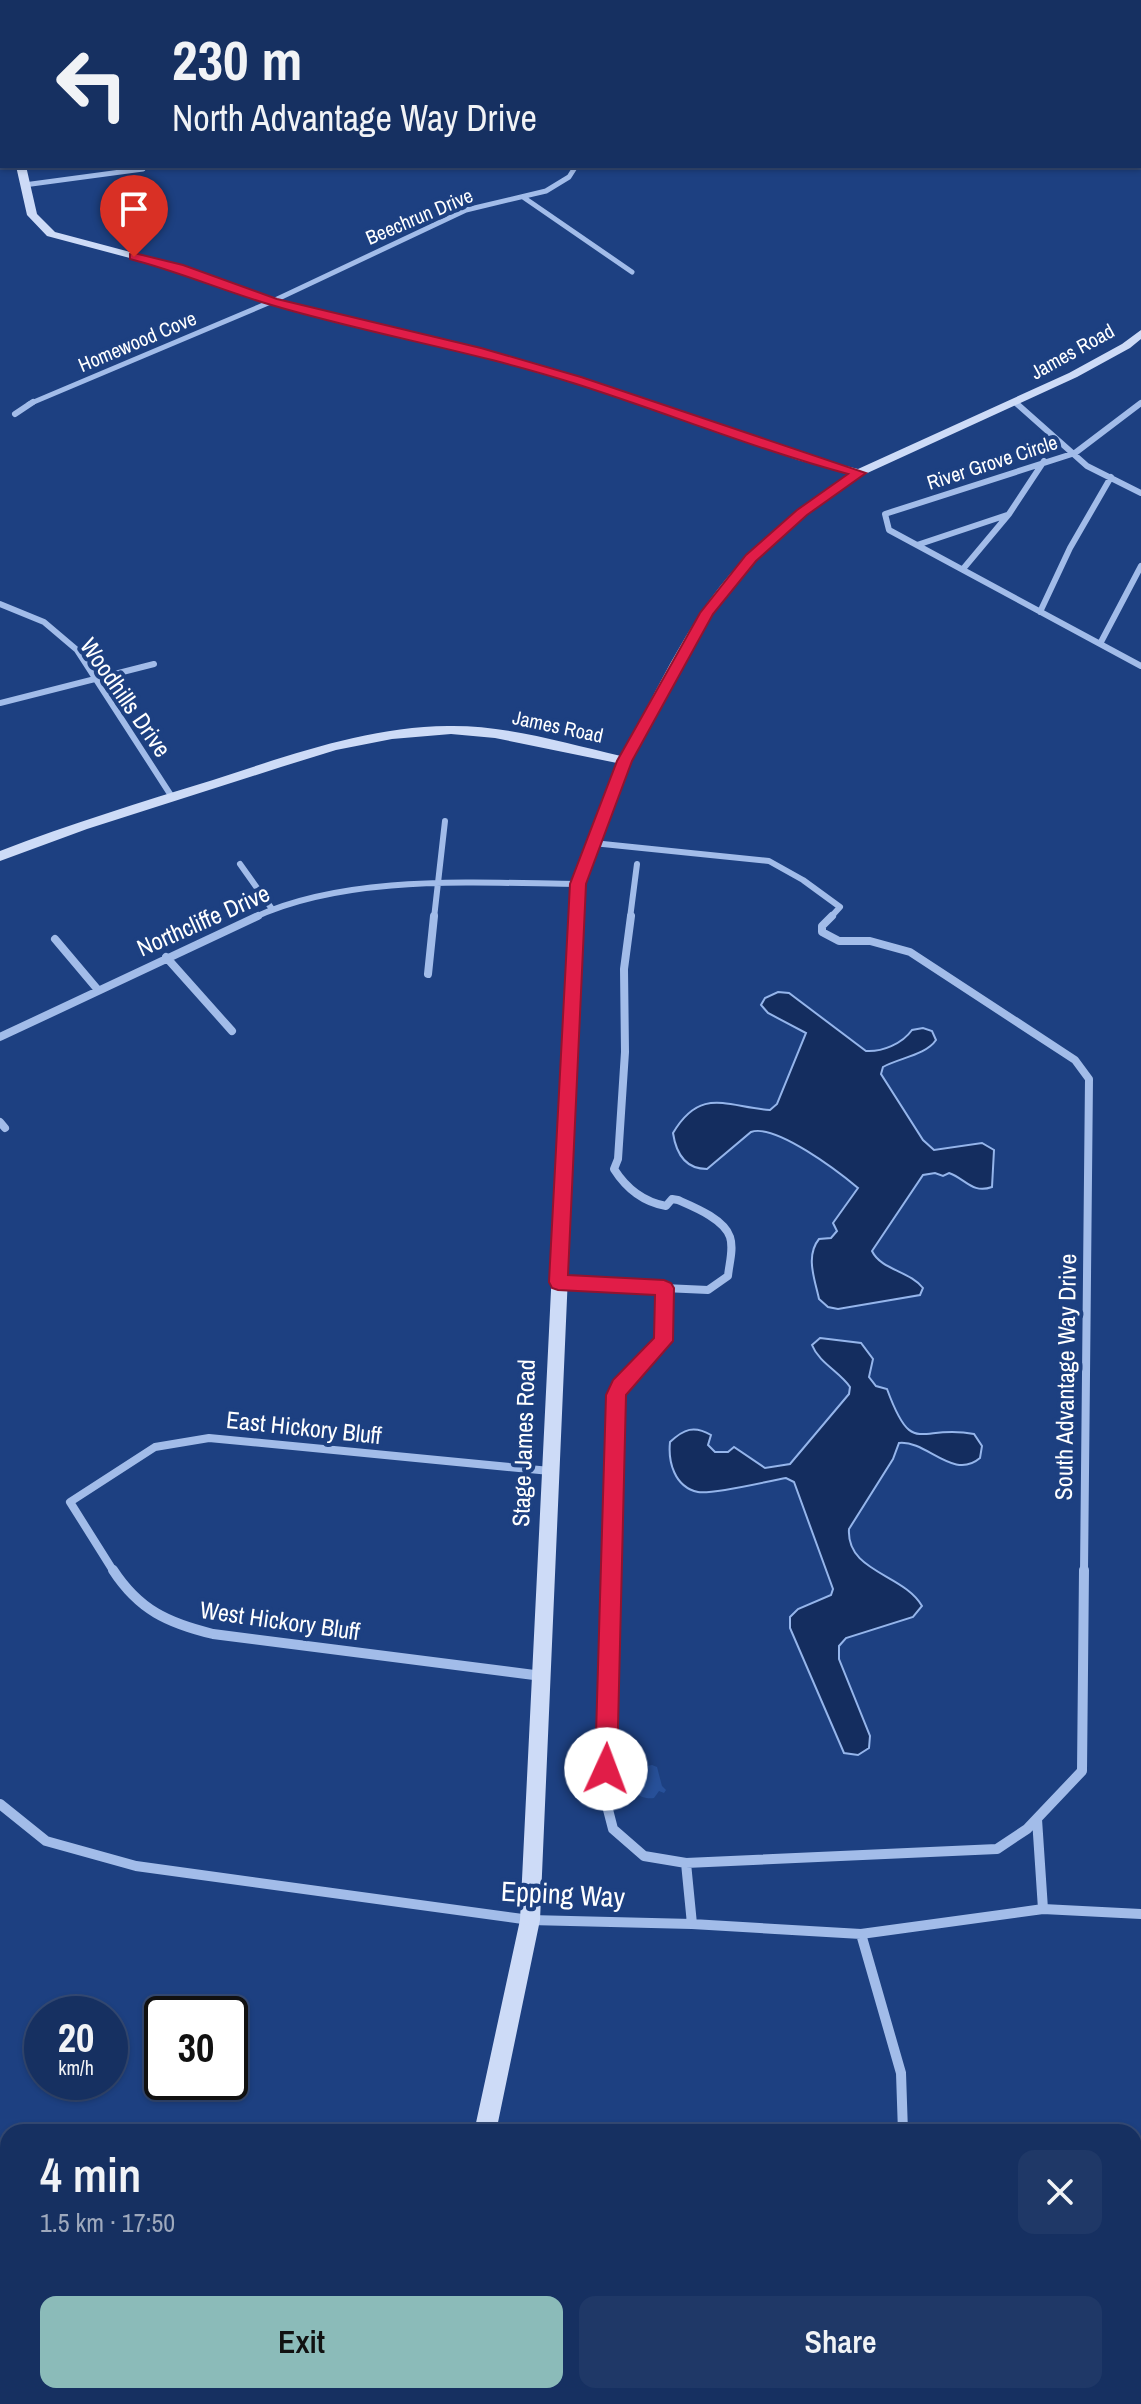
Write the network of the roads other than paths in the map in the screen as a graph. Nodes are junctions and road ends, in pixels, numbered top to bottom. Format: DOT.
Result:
graph roads {
  1 [pos="21,168"];
  2 [pos="575,168"];
  3 [pos="143,169"];
  4 [pos="24,185"];
  5 [pos="523,197"];
  6 [pos="632,272"];
  7 [pos="273,301"];
  8 [pos="1141,333"];
  9 [pos="1016,403"];
  10 [pos="1141,403"];
  11 [pos="15,414"];
  12 [pos="1075,453"];
  13 [pos="1045,461"];
  14 [pos="859,473"];
  15 [pos="1111,477"];
  16 [pos="1139,489"];
  17 [pos="1009,514"];
  18 [pos="917,545"];
  19 [pos="1141,566"];
  20 [pos="963,569"];
  21 [pos="0,604"];
  22 [pos="1040,612"];
  23 [pos="1101,642"];
  24 [pos="154,664"];
  25 [pos="1141,666"];
  26 [pos="97,679"];
  27 [pos="0,703"];
  28 [pos="625,761"];
  29 [pos="172,797"];
  30 [pos="445,821"];
  31 [pos="592,843"];
  32 [pos="0,856"];
  33 [pos="240,864"];
  34 [pos="637,864"];
  35 [pos="438,882"];
  36 [pos="578,884"];
  37 [pos="272,909"];
  38 [pos="55,939"];
  39 [pos="166,957"];
  40 [pos="428,974"];
  41 [pos="98,990"];
  42 [pos="232,1031"];
  43 [pos="0,1037"];
  44 [pos="558,1282"];
  45 [pos="664,1288"];
  46 [pos="550,1471"];
  47 [pos="70,1502"];
  48 [pos="542,1676"];
  49 [pos="0,1804"];
  50 [pos="1037,1819"];
  51 [pos="686,1863"];
  52 [pos="1043,1909"];
  53 [pos="1141,1914"];
  54 [pos="530,1920"];
  55 [pos="692,1924"];
  56 [pos="861,1934"];
  57 [pos="487,2124"];
  58 [pos="903,2124"];
  1 -- 4 [label="main road"];
  2 -- 5 [label="street, Beechrun Drive"];
  3 -- 4 [label="street"];
  4 -- 7 [label="main road"];
  5 -- 6 [label="street"];
  5 -- 7 [label="street, Beechrun Drive"];
  7 -- 11 [label="street, Homewood Cove"];
  7 -- 14 [label="main road"];
  8 -- 9 [label="main road, James Road"];
  9 -- 12 [label="street"];
  9 -- 14 [label="main road, James Road"];
  10 -- 12 [label="street, River Grove Circle"];
  12 -- 13 [label="street, River Grove Circle"];
  12 -- 15 [label="street"];
  13 -- 17 [label="street"];
  13 -- 18 [label="street, River Grove Circle"];
  14 -- 28 [label="main road, James Road"];
  15 -- 16 [label="street"];
  15 -- 22 [label="street"];
  17 -- 18 [label="street"];
  17 -- 20 [label="street"];
  18 -- 20 [label="street"];
  19 -- 23 [label="street"];
  20 -- 22 [label="street"];
  21 -- 26 [label="street, Woodhills Drive"];
  22 -- 23 [label="street"];
  23 -- 25 [label="street"];
  24 -- 26 [label="street"];
  26 -- 27 [label="street"];
  26 -- 29 [label="street, Woodhills Drive"];
  28 -- 29 [label="main road, James Road"];
  28 -- 31 [label="main road, Stage James Road"];
  29 -- 32 [label="main road, James Road"];
  30 -- 35 [label="street"];
  31 -- 36 [label="main road, Stage James Road"];
  31 -- 50 [label="street, South Advantage Way Drive"];
  33 -- 37 [label="street"];
  34 -- 45 [label="street"];
  35 -- 36 [label="street, Northcliffe Drive"];
  35 -- 37 [label="street, Northcliffe Drive"];
  35 -- 40 [label="street"];
  36 -- 44 [label="main road, Stage James Road"];
  37 -- 39 [label="street, Northcliffe Drive"];
  38 -- 41 [label="street"];
  39 -- 41 [label="street, Northcliffe Drive"];
  39 -- 42 [label="street"];
  41 -- 43 [label="street, Northcliffe Drive"];
  44 -- 45 [label="street"];
  44 -- 46 [label="main road, Stage James Road"];
  45 -- 51 [label="street, South Advantage Way Drive"];
  46 -- 47 [label="street, East Hickory Bluff"];
  46 -- 48 [label="main road, Stage James Road"];
  47 -- 48 [label="street, West Hickory Bluff"];
  48 -- 54 [label="main road, Stage James Road"];
  49 -- 54 [label="street, Epping Way"];
  50 -- 51 [label="street, South Advantage Way Drive"];
  50 -- 52 [label="street"];
  51 -- 55 [label="street"];
  52 -- 53 [label="street, Epping Way"];
  52 -- 56 [label="street, Epping Way"];
  54 -- 55 [label="street, Epping Way"];
  54 -- 57 [label="main road, Stage James Road"];
  55 -- 56 [label="street, Epping Way"];
  56 -- 58 [label="street"];
}
